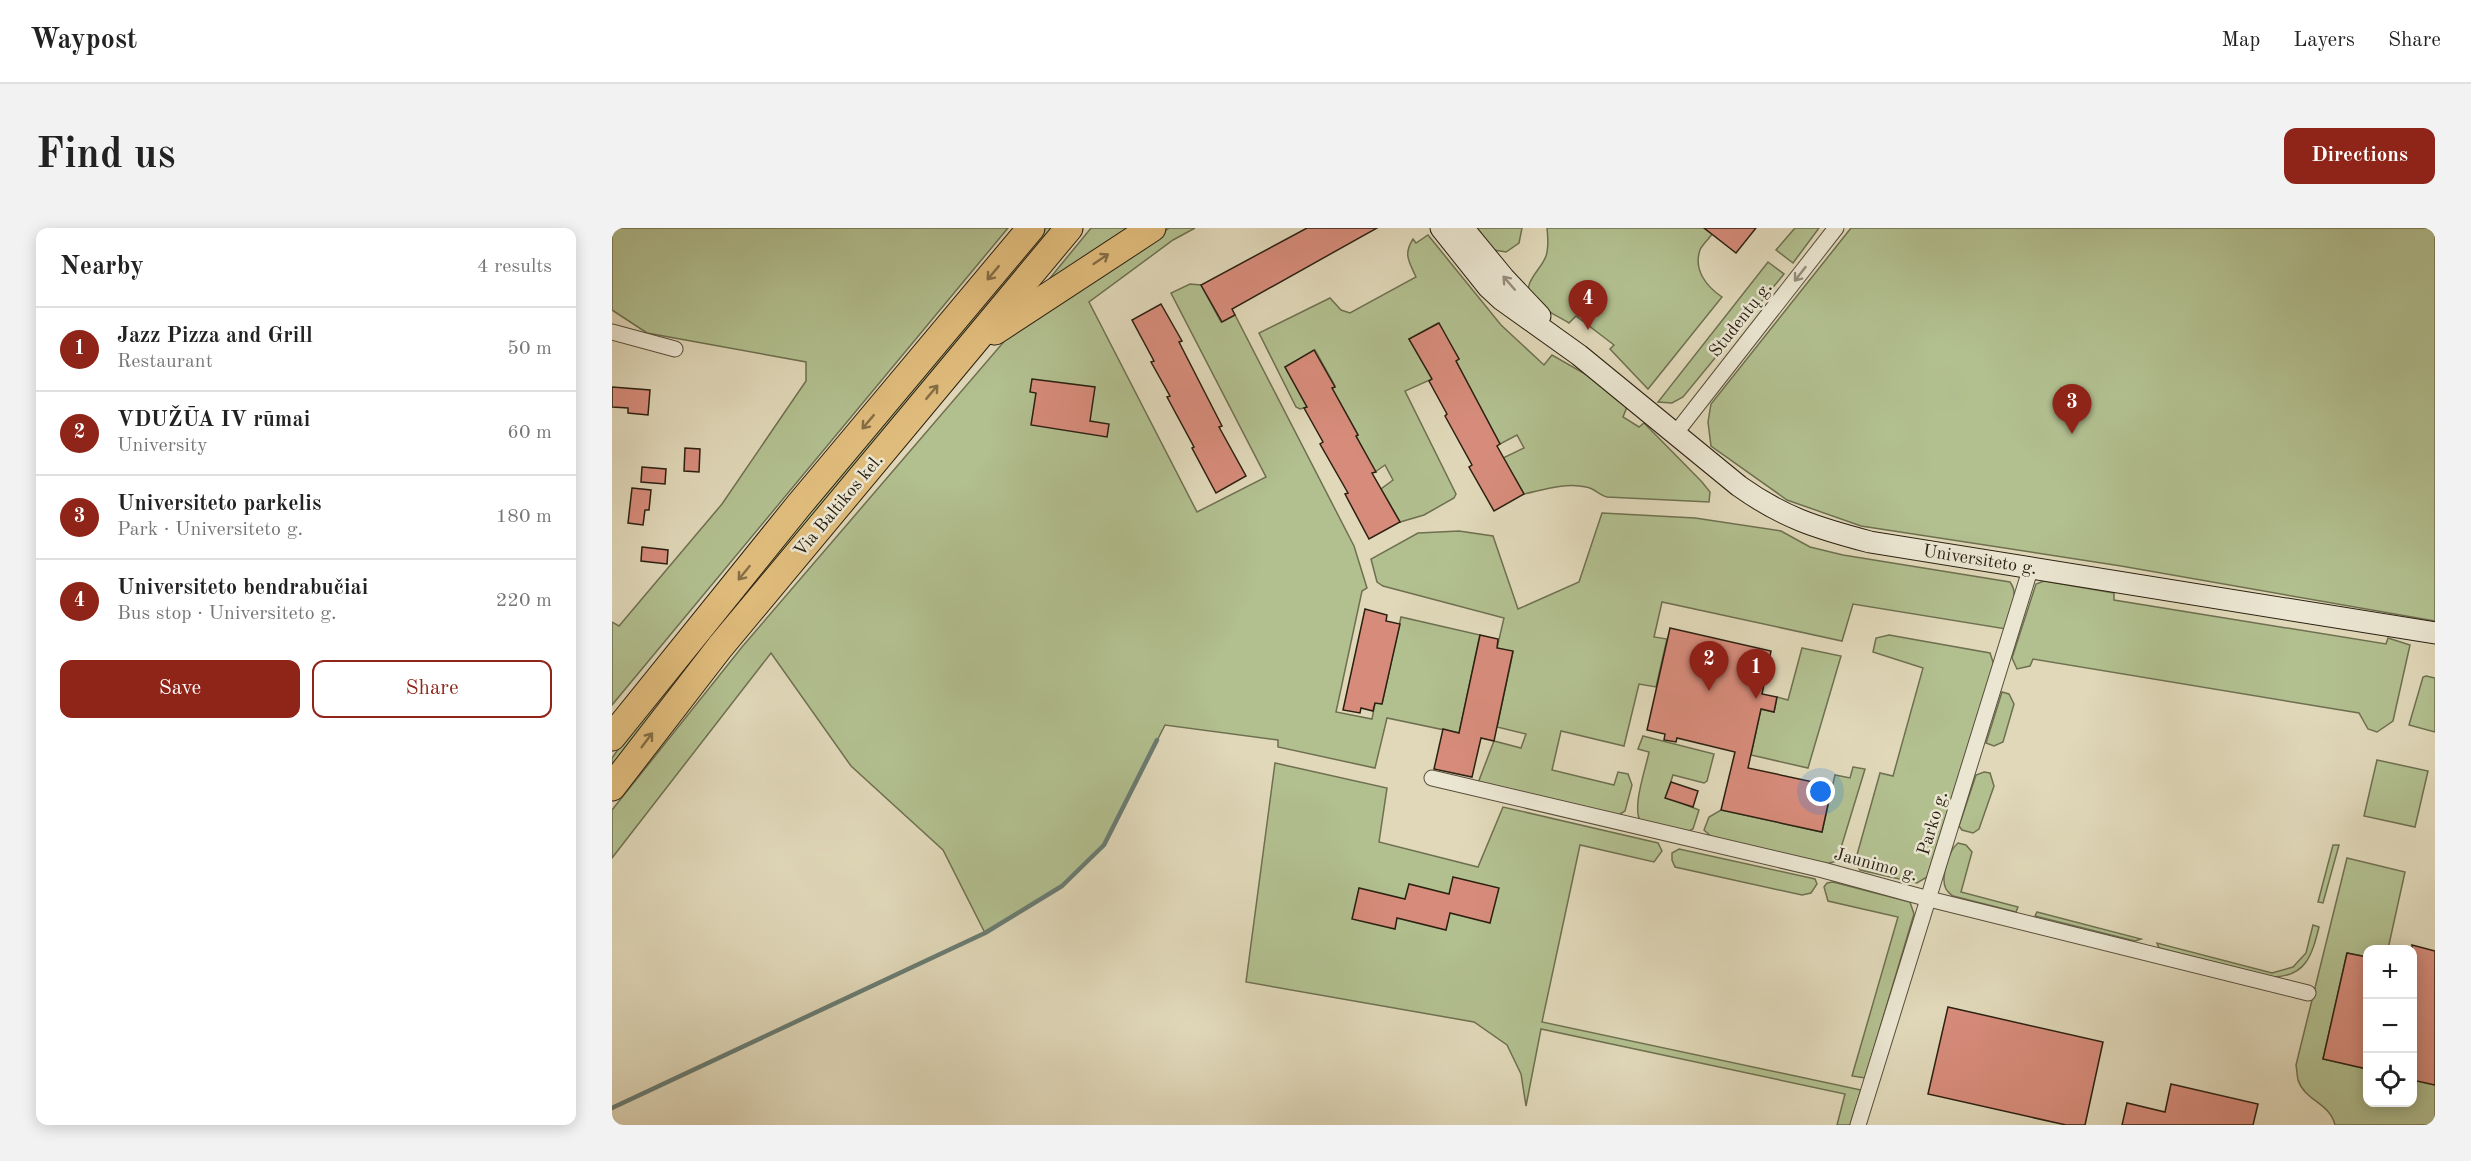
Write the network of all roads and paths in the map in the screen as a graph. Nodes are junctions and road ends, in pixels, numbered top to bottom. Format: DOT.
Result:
graph roads {
  1 [pos="1031,228"];
  2 [pos="1069,228"];
  3 [pos="1152,228"];
  4 [pos="1441,228"];
  5 [pos="1463,228"];
  6 [pos="1836,228"];
  7 [pos="612,332"];
  8 [pos="675,349"];
  9 [pos="967,349"];
  10 [pos="1579,355"];
  11 [pos="1676,434"];
  12 [pos="2031,567"];
  13 [pos="2435,633"];
  14 [pos="612,737"];
  15 [pos="1432,778"];
  16 [pos="612,787"];
  17 [pos="1929,899"];
  18 [pos="2308,993"];
  19 [pos="1857,1125"];
  1 -- 14 [label="highway, Via Baltikos kel., one-way"];
  2 -- 9 [label="highway, Via Baltikos kel."];
  9 -- 3 [label="highway, one-way"];
  4 -- 10 [label="main road, Universiteto g."];
  10 -- 5 [label="main road, Universiteto g., one-way"];
  6 -- 11 [label="street, Studentų g., one-way"];
  7 -- 8 [label="street"];
  16 -- 9 [label="highway, Via Baltikos kel., one-way"];
  10 -- 11 [label="main road, Universiteto g."];
  11 -- 12 [label="main road, Universiteto g."];
  12 -- 13 [label="main road, Universiteto g."];
  12 -- 17 [label="street, Parko g."];
  15 -- 17 [label="street, Jaunimo g."];
  17 -- 18 [label="street, Jaunimo g."];
  17 -- 19 [label="street, Parko g."];
}
